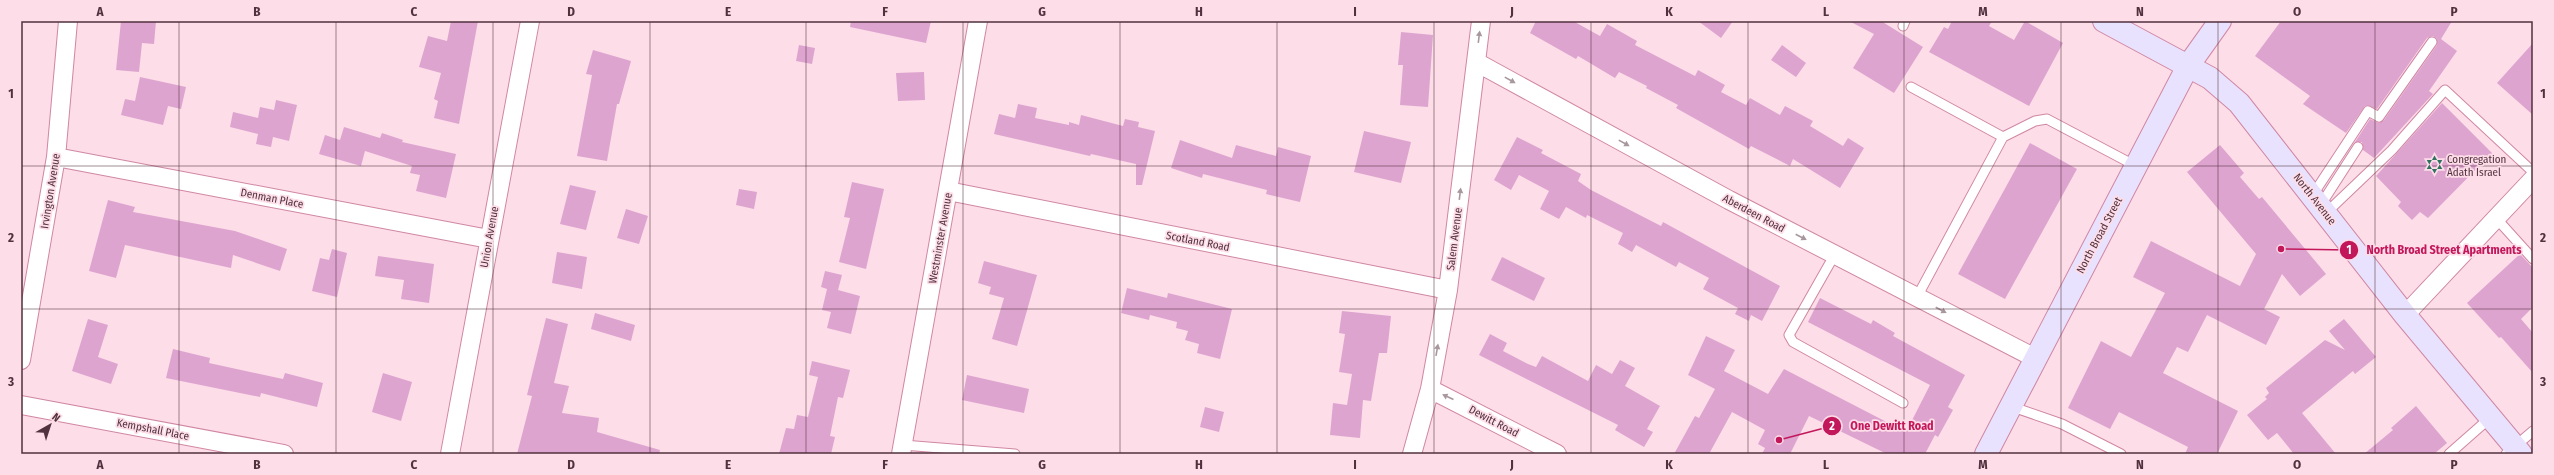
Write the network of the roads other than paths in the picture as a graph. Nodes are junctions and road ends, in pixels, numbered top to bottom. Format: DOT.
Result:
graph roads {
  1 [pos="68,21"];
  2 [pos="530,21"];
  3 [pos="978,21"];
  4 [pos="1481,21"];
  5 [pos="2104,21"];
  6 [pos="2220,21"];
  7 [pos="2432,42"];
  8 [pos="1476,62"];
  9 [pos="2188,66"];
  10 [pos="1911,88"];
  11 [pos="2003,137"];
  12 [pos="2358,147"];
  13 [pos="56,157"];
  14 [pos="2136,166"];
  15 [pos="2533,172"];
  16 [pos="2533,179"];
  17 [pos="948,192"];
  18 [pos="2319,205"];
  19 [pos="2496,218"];
  20 [pos="489,239"];
  21 [pos="1835,254"];
  22 [pos="2533,259"];
  23 [pos="1448,290"];
  24 [pos="1917,297"];
  25 [pos="2405,315"];
  26 [pos="2035,358"];
  27 [pos="21,360"];
  28 [pos="1430,389"];
  29 [pos="1903,403"];
  30 [pos="21,405"];
  31 [pos="2010,406"];
  32 [pos="2492,417"];
  33 [pos="2533,431"];
  34 [pos="902,450"];
  35 [pos="2514,451"];
  36 [pos="284,454"];
  37 [pos="450,454"];
  38 [pos="1015,454"];
  39 [pos="1412,454"];
  40 [pos="1557,454"];
  41 [pos="1986,454"];
  42 [pos="2121,454"];
  43 [pos="2449,454"];
  1 -- 13 [label="street, Irvington Avenue"];
  2 -- 20 [label="street, Union Avenue"];
  3 -- 17 [label="street, Westminster Avenue"];
  8 -- 4 [label="street, Salem Avenue, one-way"];
  5 -- 9 [label="main road, North Avenue"];
  6 -- 9 [label="main road, North Broad Street"];
  7 -- 18 [label="lane"];
  8 -- 21 [label="street, Aberdeen Road, one-way"];
  23 -- 8 [label="street, Salem Avenue, one-way"];
  9 -- 14 [label="main road, North Broad Street"];
  9 -- 18 [label="main road, North Avenue"];
  10 -- 11 [label="lane"];
  11 -- 14 [label="lane"];
  11 -- 24 [label="lane"];
  12 -- 18 [label="lane"];
  13 -- 20 [label="street, Denman Place"];
  13 -- 27 [label="street, Irvington Avenue"];
  14 -- 26 [label="main road, North Broad Street"];
  15 -- 18 [label="lane"];
  16 -- 19 [label="street"];
  17 -- 23 [label="street, Scotland Road"];
  17 -- 34 [label="street, Westminster Avenue"];
  18 -- 25 [label="main road, North Avenue"];
  19 -- 22 [label="lane"];
  19 -- 25 [label="street"];
  20 -- 37 [label="street, Union Avenue"];
  21 -- 24 [label="street, Aberdeen Road"];
  21 -- 29 [label="lane"];
  28 -- 23 [label="street, Salem Avenue, one-way"];
  24 -- 26 [label="street, Aberdeen Road, one-way"];
  25 -- 32 [label="main road, North Avenue"];
  26 -- 31 [label="main road, North Broad Street"];
  28 -- 39 [label="street, Salem Avenue"];
  40 -- 28 [label="street, Dewitt Road, one-way"];
  30 -- 36 [label="street, Kempshall Place"];
  31 -- 41 [label="main road, North Broad Street"];
  31 -- 42 [label="lane"];
  32 -- 35 [label="main road, North Avenue"];
  32 -- 43 [label="lane"];
  33 -- 35 [label="lane"];
  34 -- 38 [label="lane"];
}
